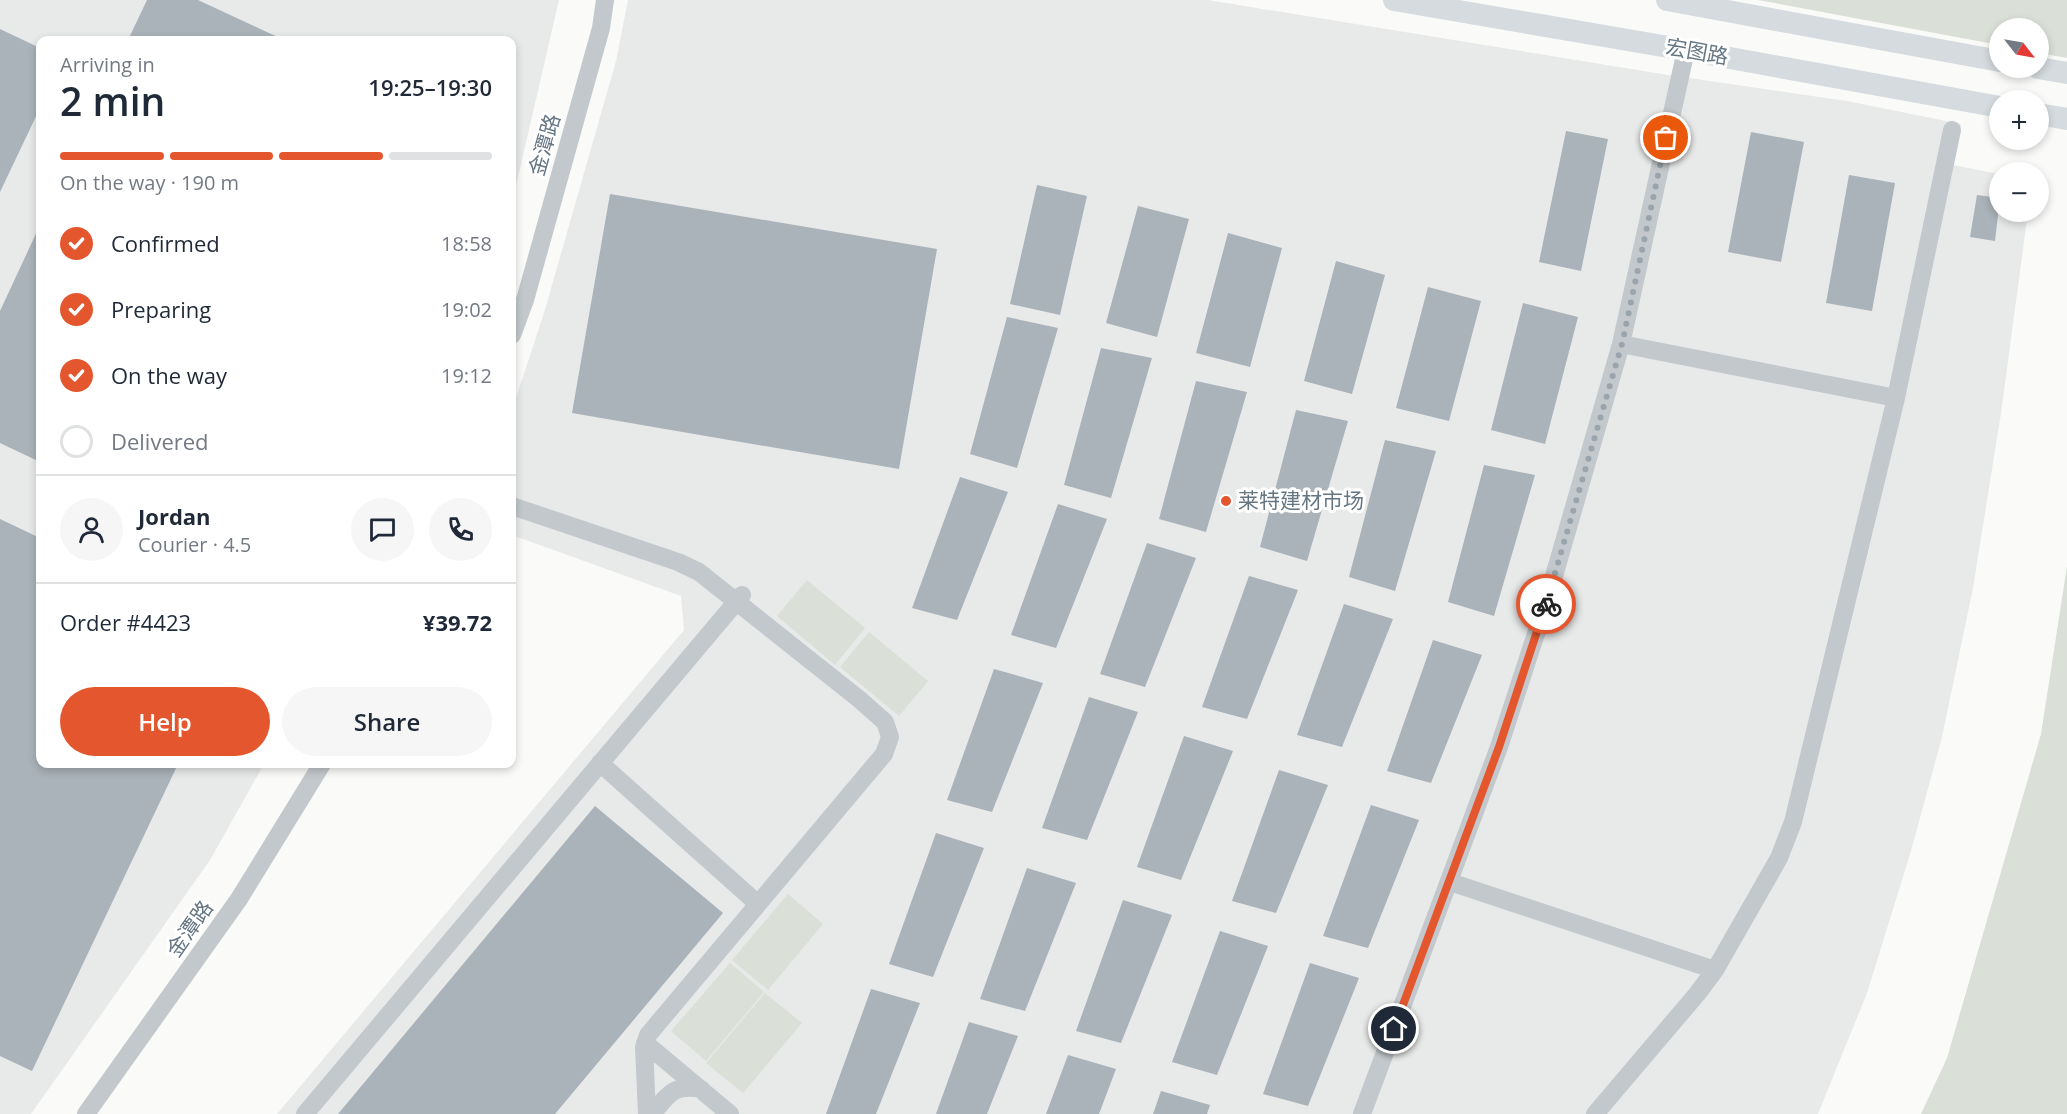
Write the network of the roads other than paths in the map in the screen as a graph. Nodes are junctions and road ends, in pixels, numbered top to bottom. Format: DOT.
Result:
graph roads {
  1 [pos="605,0"];
  2 [pos="1394,0"];
  3 [pos="1667,0"];
  4 [pos="1686,50"];
  5 [pos="1989,58"];
  6 [pos="2049,70"];
  7 [pos="2067,73"];
  8 [pos="1989,105"];
  9 [pos="2049,116"];
  10 [pos="2067,119"];
  11 [pos="1952,130"];
  12 [pos="516,324"];
  13 [pos="1622,344"];
  14 [pos="1896,398"];
  15 [pos="516,507"];
  16 [pos="740,598"];
  17 [pos="600,763"];
  18 [pos="320,768"];
  19 [pos="1450,882"];
  20 [pos="758,904"];
  21 [pos="1715,970"];
  22 [pos="645,1043"];
  23 [pos="701,1089"];
  24 [pos="86,1114"];
  25 [pos="305,1114"];
  26 [pos="647,1114"];
  27 [pos="652,1114"];
  28 [pos="730,1114"];
  29 [pos="1362,1114"];
  30 [pos="1595,1114"];
  1 -- 12 [label="street, 金潭路"];
  2 -- 4 [label="main road, 宏图路"];
  3 -- 5 [label="main road"];
  4 -- 8 [label="main road, 宏图路"];
  4 -- 13 [label="street"];
  6 -- 7 [label="main road"];
  9 -- 10 [label="main road"];
  11 -- 14 [label="street"];
  13 -- 14 [label="street"];
  13 -- 19 [label="street"];
  14 -- 21 [label="street"];
  15 -- 16 [label="street"];
  16 -- 17 [label="street"];
  16 -- 20 [label="street"];
  17 -- 20 [label="street"];
  17 -- 25 [label="street"];
  18 -- 24 [label="street, 金潭路"];
  19 -- 21 [label="street"];
  19 -- 29 [label="street"];
  20 -- 22 [label="street"];
  21 -- 30 [label="street"];
  22 -- 23 [label="street"];
  22 -- 26 [label="street"];
  23 -- 27 [label="street"];
  23 -- 28 [label="street"];
}
